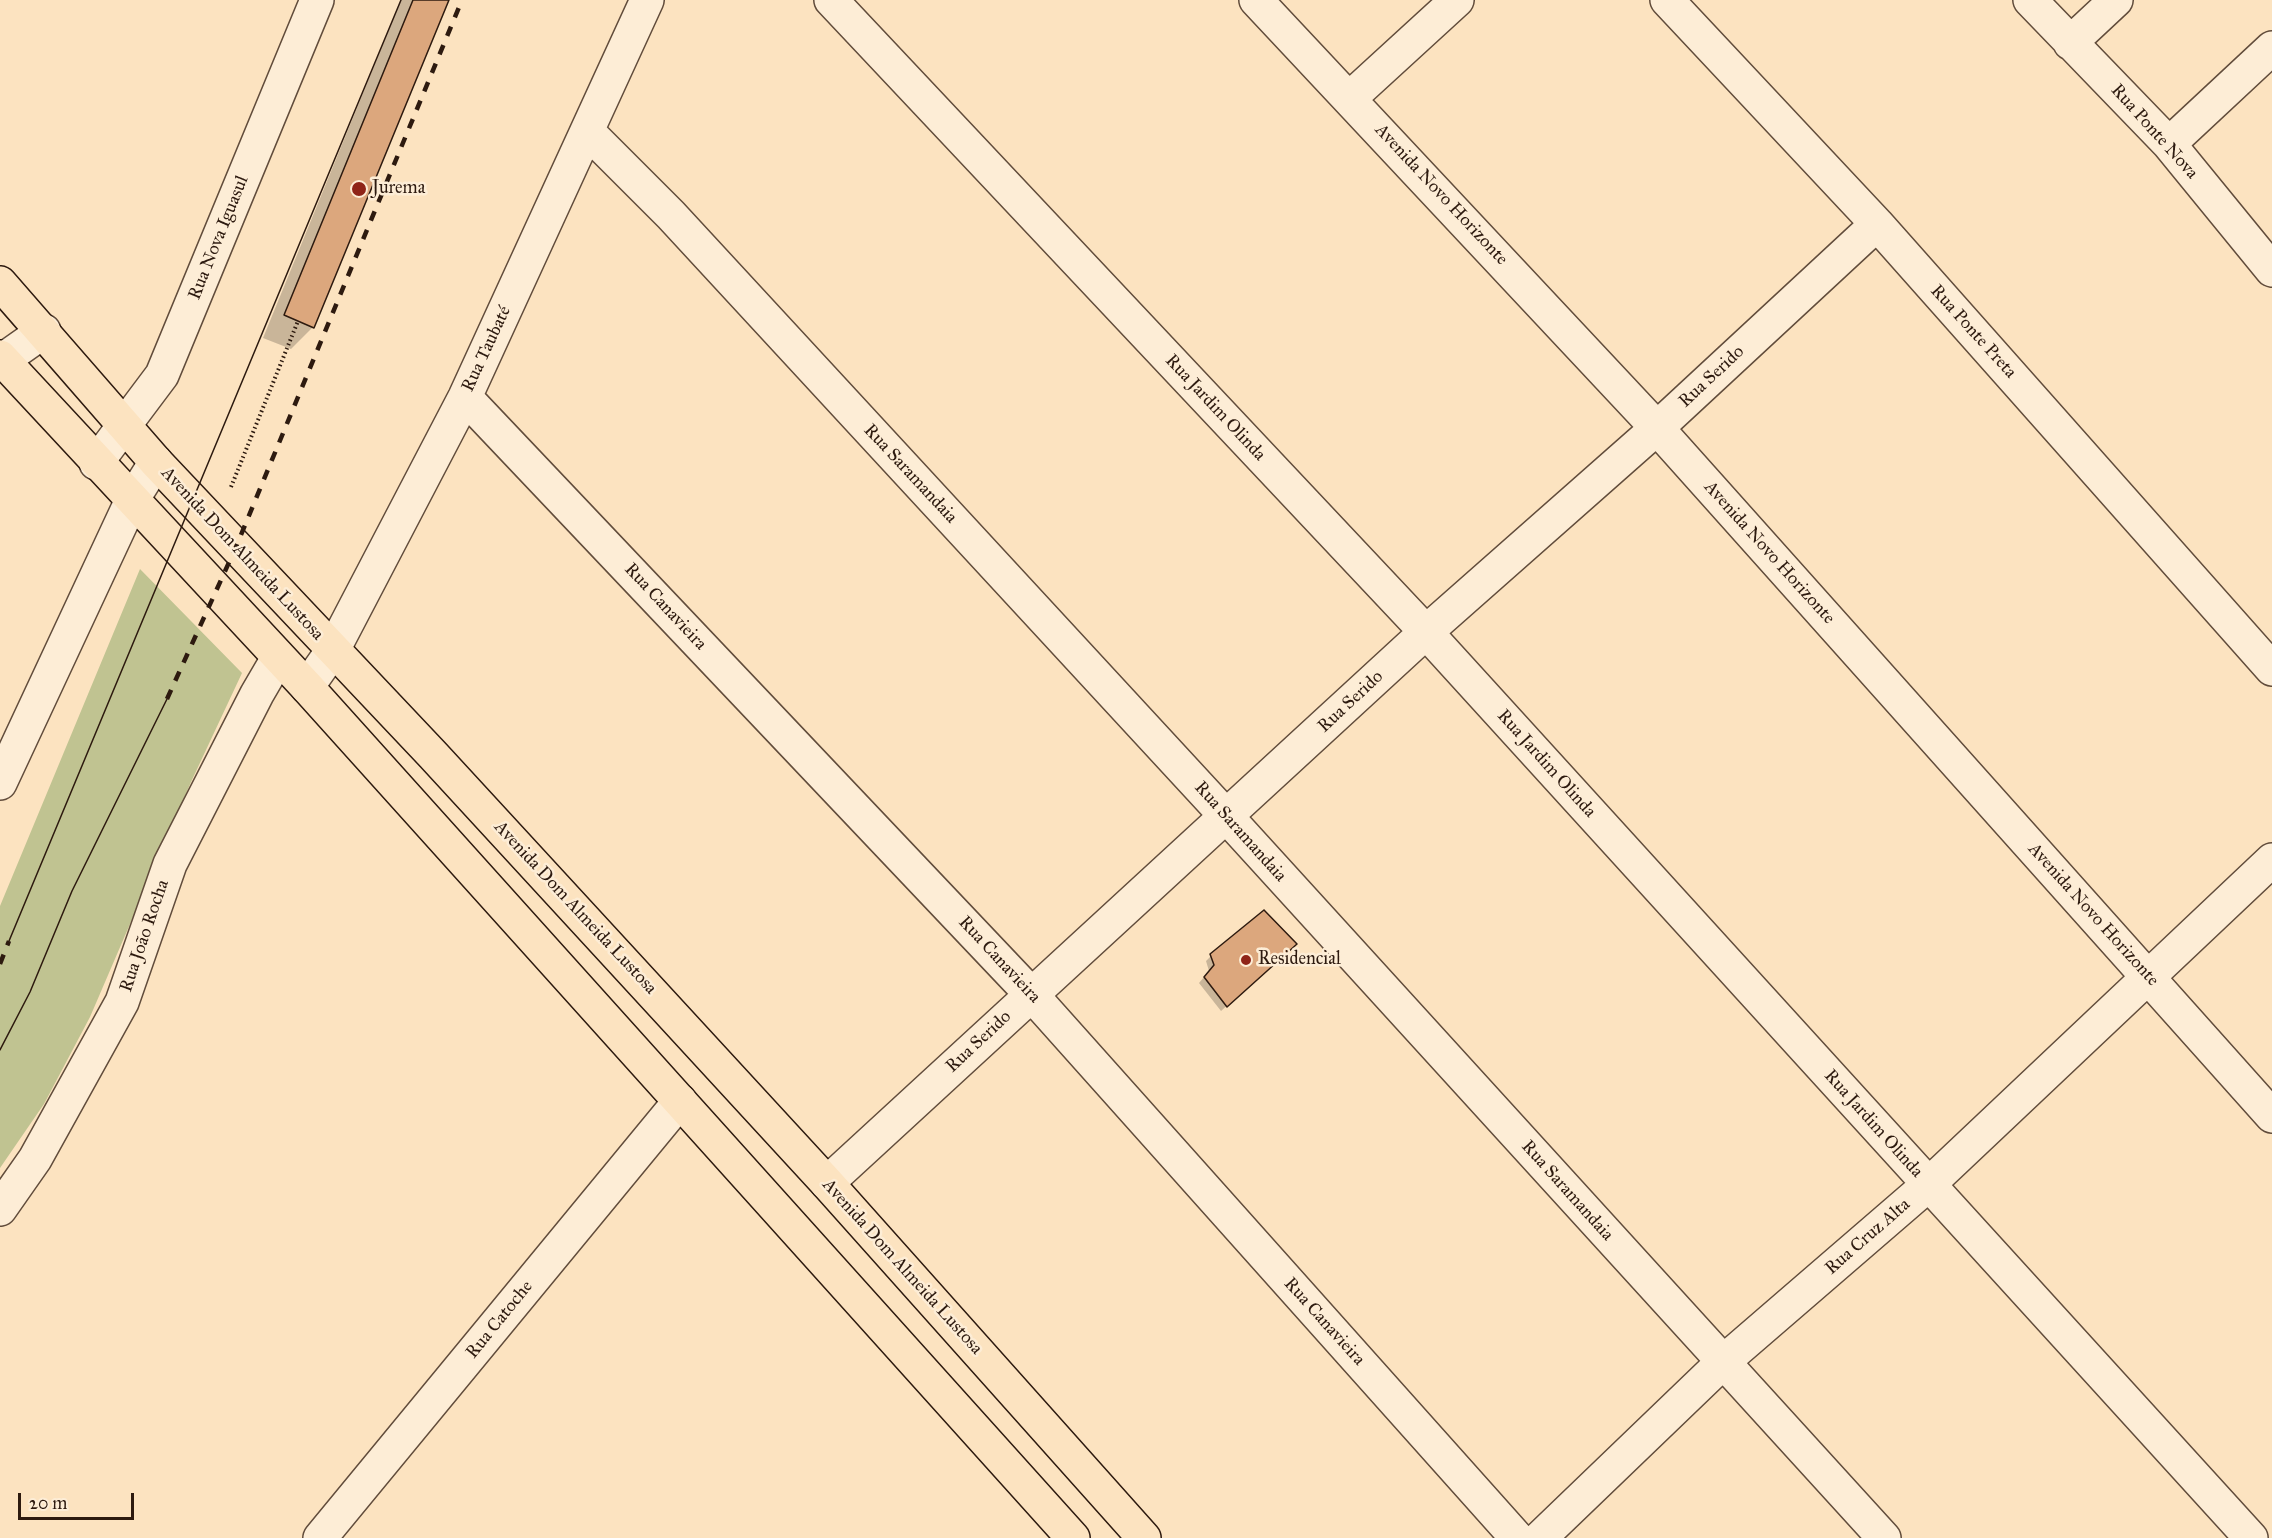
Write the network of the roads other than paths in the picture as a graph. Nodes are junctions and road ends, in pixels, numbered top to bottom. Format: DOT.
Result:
graph roads {
  1 [pos="317,0"];
  2 [pos="647,0"];
  3 [pos="831,0"];
  4 [pos="1256,0"];
  5 [pos="1457,0"];
  6 [pos="1667,0"];
  7 [pos="2030,0"];
  8 [pos="2116,0"];
  9 [pos="2070,43"];
  10 [pos="2272,48"];
  11 [pos="1350,98"];
  12 [pos="588,132"];
  13 [pos="2169,144"];
  14 [pos="1877,224"];
  15 [pos="2270,264"];
  16 [pos="0,284"];
  17 [pos="44,331"];
  18 [pos="1,359"];
  19 [pos="465,397"];
  20 [pos="126,426"];
  21 [pos="1657,428"];
  22 [pos="156,462"];
  23 [pos="96,463"];
  24 [pos="132,500"];
  25 [pos="1426,633"];
  26 [pos="333,650"];
  27 [pos="278,658"];
  28 [pos="2272,669"];
  29 [pos="307,687"];
  30 [pos="0,783"];
  31 [pos="1227,817"];
  32 [pos="2272,860"];
  33 [pos="2149,978"];
  34 [pos="1031,994"];
  35 [pos="680,1101"];
  36 [pos="2272,1116"];
  37 [pos="828,1183"];
  38 [pos="1928,1185"];
  39 [pos="0,1209"];
  40 [pos="1723,1362"];
  41 [pos="320,1538"];
  42 [pos="1073,1538"];
  43 [pos="1144,1538"];
  44 [pos="1517,1538"];
  45 [pos="1540,1538"];
  46 [pos="1884,1538"];
  47 [pos="2251,1538"];
  1 -- 20 [label="street, Rua Nova Iguasul"];
  2 -- 12 [label="street, Rua Taubaté"];
  3 -- 25 [label="street, Rua Jardim Olinda"];
  4 -- 11 [label="street, Avenida Novo Horizonte"];
  5 -- 11 [label="street"];
  6 -- 14 [label="street, Rua Ponte Preta"];
  7 -- 9 [label="street, Rua Ponte Nova"];
  8 -- 9 [label="street"];
  9 -- 13 [label="street, Rua Ponte Nova"];
  10 -- 13 [label="street"];
  11 -- 21 [label="street, Avenida Novo Horizonte"];
  12 -- 19 [label="street, Rua Taubaté"];
  12 -- 31 [label="street, Rua Saramandaia"];
  13 -- 15 [label="street, Rua Ponte Nova"];
  14 -- 21 [label="street, Rua Serido"];
  14 -- 28 [label="street, Rua Ponte Preta"];
  16 -- 17 [label="main road, Avenida Dom Almeida Lustosa"];
  17 -- 18 [label="street"];
  17 -- 20 [label="main road, Avenida Dom Almeida Lustosa"];
  18 -- 23 [label="main road"];
  19 -- 26 [label="street, Rua Taubaté"];
  19 -- 34 [label="street, Rua Canavieira"];
  20 -- 22 [label="main road, Avenida Dom Almeida Lustosa"];
  20 -- 23 [label="street, Rua Nova Iguasul"];
  21 -- 25 [label="street, Rua Serido"];
  21 -- 33 [label="street, Avenida Novo Horizonte"];
  22 -- 24 [label="street"];
  22 -- 26 [label="main road, Avenida Dom Almeida Lustosa"];
  23 -- 24 [label="main road"];
  24 -- 27 [label="main road"];
  24 -- 30 [label="street"];
  25 -- 31 [label="street, Rua Serido"];
  25 -- 38 [label="street, Rua Jardim Olinda"];
  26 -- 29 [label="street, Rua Taubaté"];
  26 -- 37 [label="main road, Avenida Dom Almeida Lustosa"];
  27 -- 29 [label="main road"];
  27 -- 39 [label="street, Rua João Rocha"];
  29 -- 35 [label="main road"];
  31 -- 34 [label="street, Rua Serido"];
  31 -- 40 [label="street, Rua Saramandaia"];
  32 -- 33 [label="street, Rua Cruz Alta"];
  33 -- 36 [label="street, Avenida Novo Horizonte"];
  33 -- 38 [label="street, Rua Cruz Alta"];
  34 -- 37 [label="street, Rua Serido"];
  34 -- 44 [label="street, Rua Canavieira"];
  35 -- 41 [label="street, Rua Catoche"];
  35 -- 42 [label="main road"];
  37 -- 43 [label="main road, Avenida Dom Almeida Lustosa"];
  38 -- 40 [label="street, Rua Cruz Alta"];
  38 -- 47 [label="street, Rua Jardim Olinda"];
  40 -- 45 [label="street, Rua Cruz Alta"];
  40 -- 46 [label="street, Rua Saramandaia"];
}
